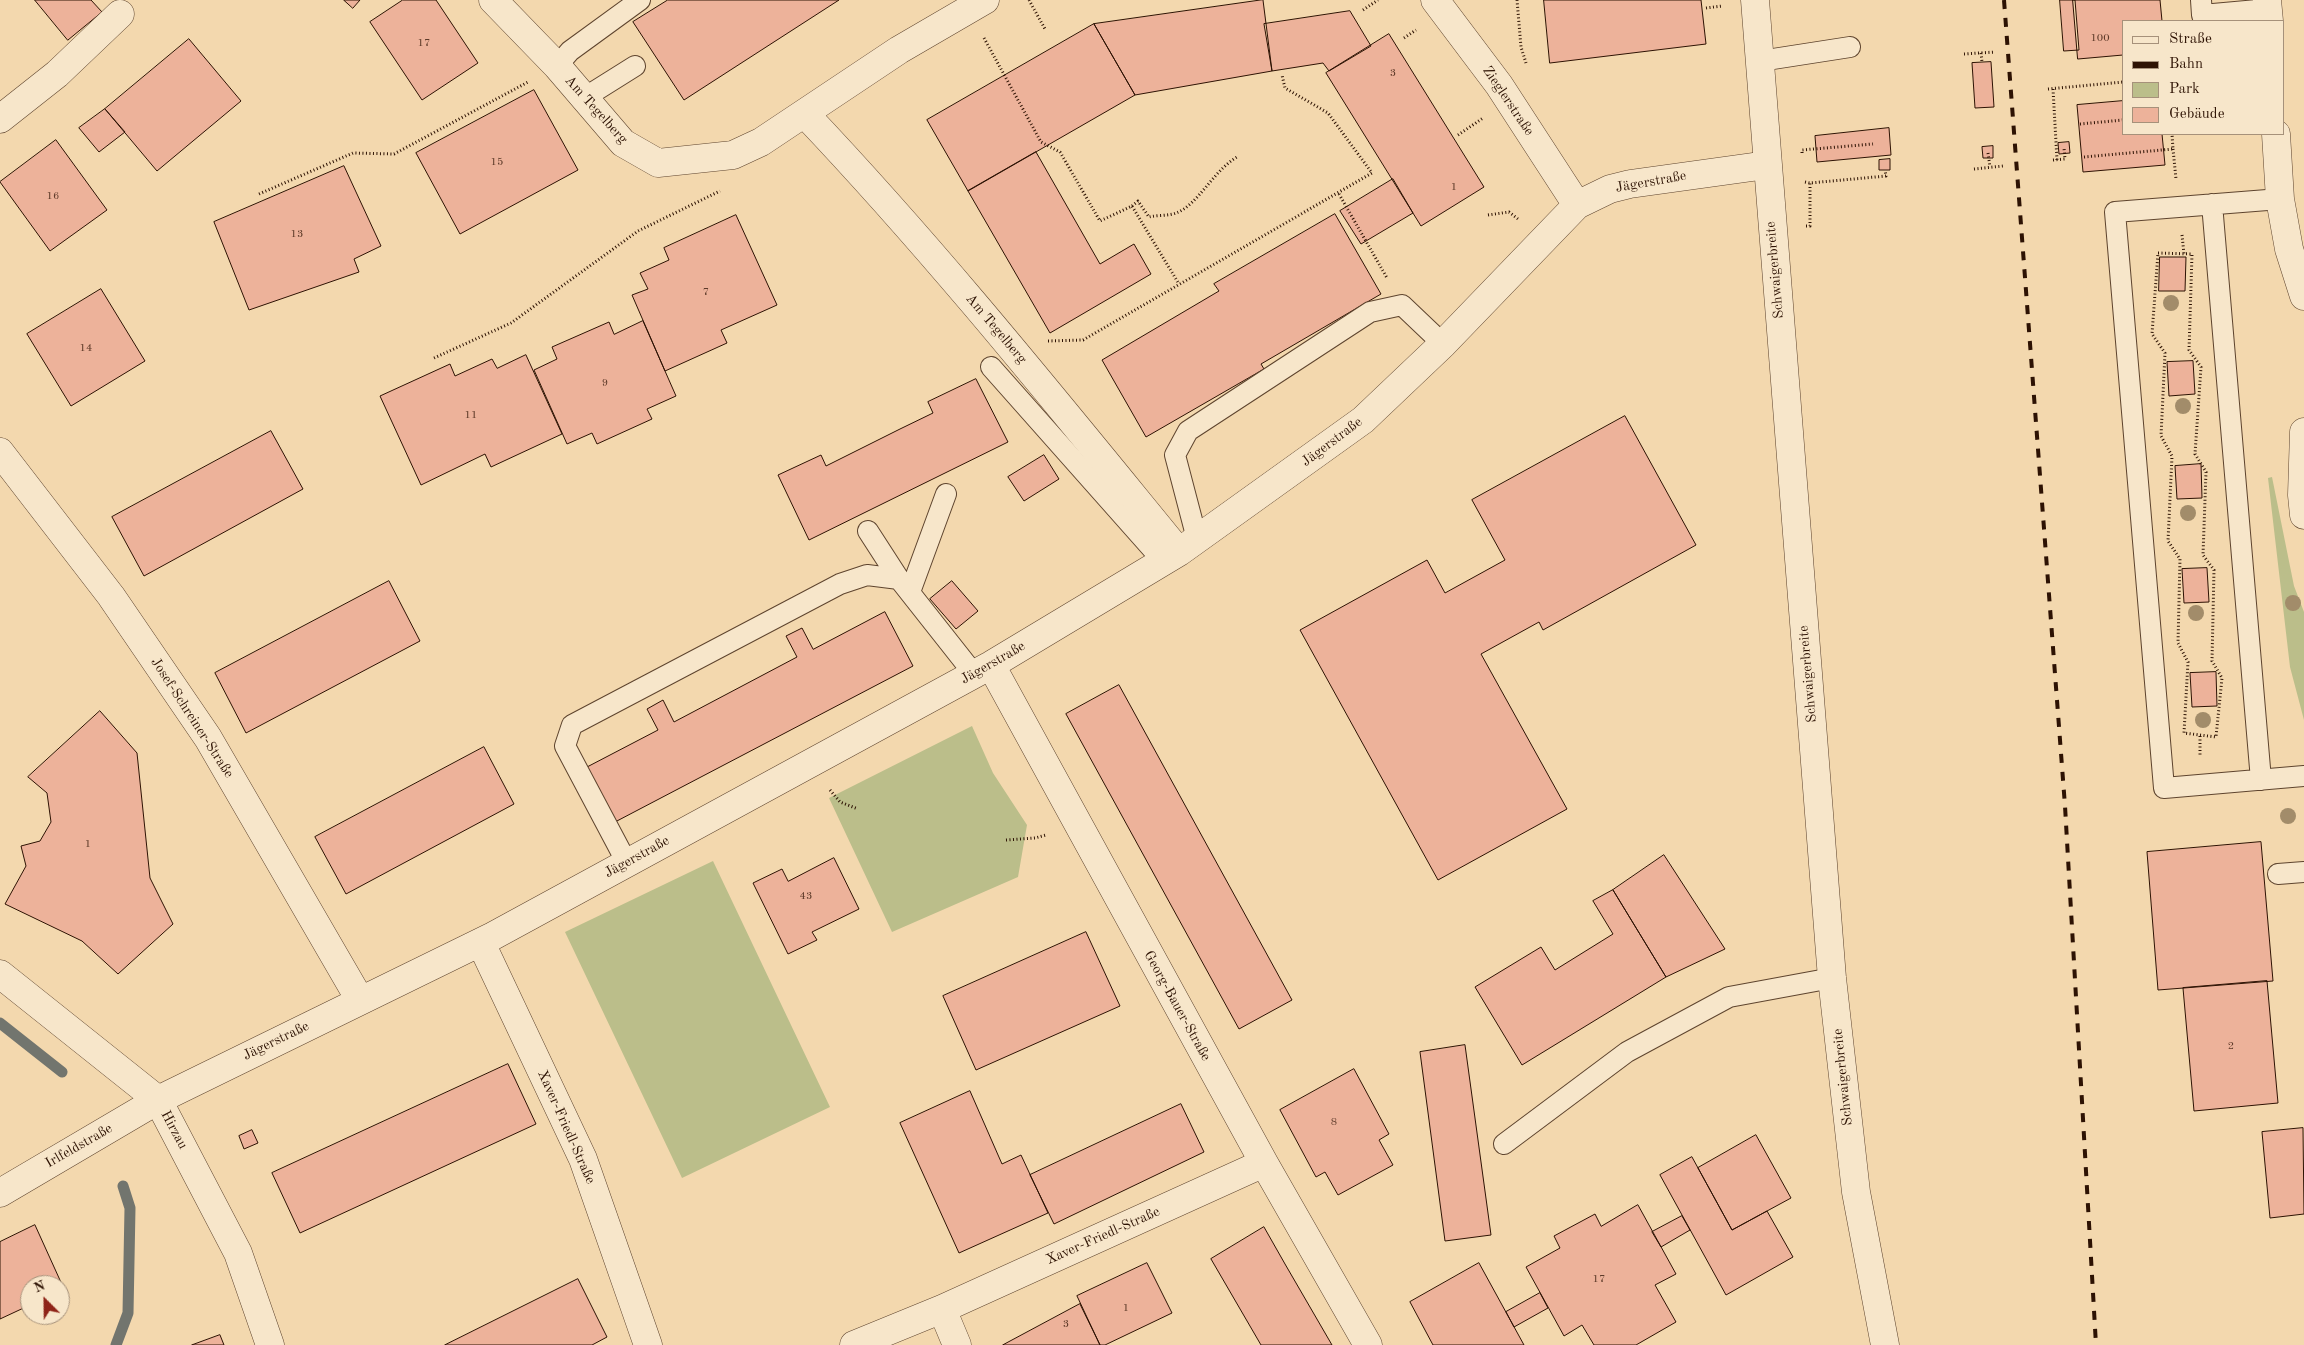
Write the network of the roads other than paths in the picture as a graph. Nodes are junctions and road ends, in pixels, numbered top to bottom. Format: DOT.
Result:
graph roads {
  1 [pos="493,0"];
  2 [pos="640,0"];
  3 [pos="1435,0"];
  4 [pos="1755,0"];
  5 [pos="2201,0"];
  6 [pos="977,5"];
  7 [pos="2268,10"];
  8 [pos="120,14"];
  9 [pos="1850,47"];
  10 [pos="1760,61"];
  11 [pos="557,66"];
  12 [pos="635,66"];
  13 [pos="584,98"];
  14 [pos="805,114"];
  15 [pos="0,119"];
  16 [pos="2276,135"];
  17 [pos="1767,165"];
  18 [pos="2280,199"];
  19 [pos="2212,204"];
  20 [pos="1577,205"];
  21 [pos="2304,296"];
  22 [pos="1443,344"];
  23 [pos="991,367"];
  24 [pos="2304,432"];
  25 [pos="0,452"];
  26 [pos="2303,468"];
  27 [pos="946,494"];
  28 [pos="2304,515"];
  29 [pos="868,531"];
  30 [pos="1180,551"];
  31 [pos="904,586"];
  32 [pos="983,670"];
  33 [pos="2304,776"];
  34 [pos="2261,780"];
  35 [pos="627,863"];
  36 [pos="2304,872"];
  37 [pos="2278,874"];
  38 [pos="481,943"];
  39 [pos="0,974"];
  40 [pos="1832,978"];
  41 [pos="360,1000"];
  42 [pos="158,1100"];
  43 [pos="1504,1144"];
  44 [pos="1264,1163"];
  45 [pos="0,1193"];
  46 [pos="942,1309"];
  47 [pos="270,1345"];
  48 [pos="648,1345"];
  49 [pos="854,1345"];
  50 [pos="957,1345"];
  51 [pos="1368,1345"];
  52 [pos="1885,1345"];
  1 -- 11 [label="street, Am Tegelberg"];
  2 -- 11 [label="lane"];
  3 -- 20 [label="street, Zieglerstraße"];
  4 -- 10 [label="street, Schwaigerbreite"];
  5 -- 7 [label="lane"];
  6 -- 14 [label="street, Am Tegelberg"];
  8 -- 15 [label="street"];
  9 -- 10 [label="lane"];
  10 -- 17 [label="street, Schwaigerbreite"];
  11 -- 13 [label="street, Am Tegelberg"];
  12 -- 13 [label="lane"];
  13 -- 14 [label="street, Am Tegelberg"];
  14 -- 30 [label="street, Am Tegelberg"];
  16 -- 18 [label="street"];
  17 -- 20 [label="street, Jägerstraße"];
  17 -- 40 [label="street, Schwaigerbreite"];
  18 -- 19 [label="lane"];
  18 -- 21 [label="street"];
  19 -- 34 [label="lane"];
  19 -- 34 [label="lane"];
  20 -- 22 [label="street, Jägerstraße"];
  22 -- 30 [label="street, Jägerstraße"];
  22 -- 30 [label="lane"];
  23 -- 30 [label="lane"];
  24 -- 26 [label="street"];
  25 -- 41 [label="street, Josef-Schreiner-Straße"];
  26 -- 28 [label="street"];
  27 -- 31 [label="lane"];
  29 -- 31 [label="lane"];
  30 -- 32 [label="street, Jägerstraße"];
  31 -- 32 [label="lane"];
  31 -- 35 [label="lane"];
  32 -- 35 [label="street, Jägerstraße"];
  32 -- 44 [label="street, Georg-Bauer-Straße"];
  33 -- 34 [label="lane"];
  35 -- 38 [label="street, Jägerstraße"];
  36 -- 37 [label="lane"];
  38 -- 41 [label="street, Jägerstraße"];
  38 -- 48 [label="street, Xaver-Friedl-Straße"];
  39 -- 42 [label="street, Hirzau"];
  40 -- 43 [label="lane"];
  40 -- 52 [label="street, Schwaigerbreite"];
  41 -- 42 [label="street, Jägerstraße"];
  42 -- 45 [label="street, Irlfeldstraße"];
  42 -- 47 [label="street, Hirzau"];
  44 -- 46 [label="street, Xaver-Friedl-Straße"];
  44 -- 51 [label="street, Georg-Bauer-Straße"];
  46 -- 49 [label="street, Xaver-Friedl-Straße"];
  46 -- 50 [label="street"];
}
